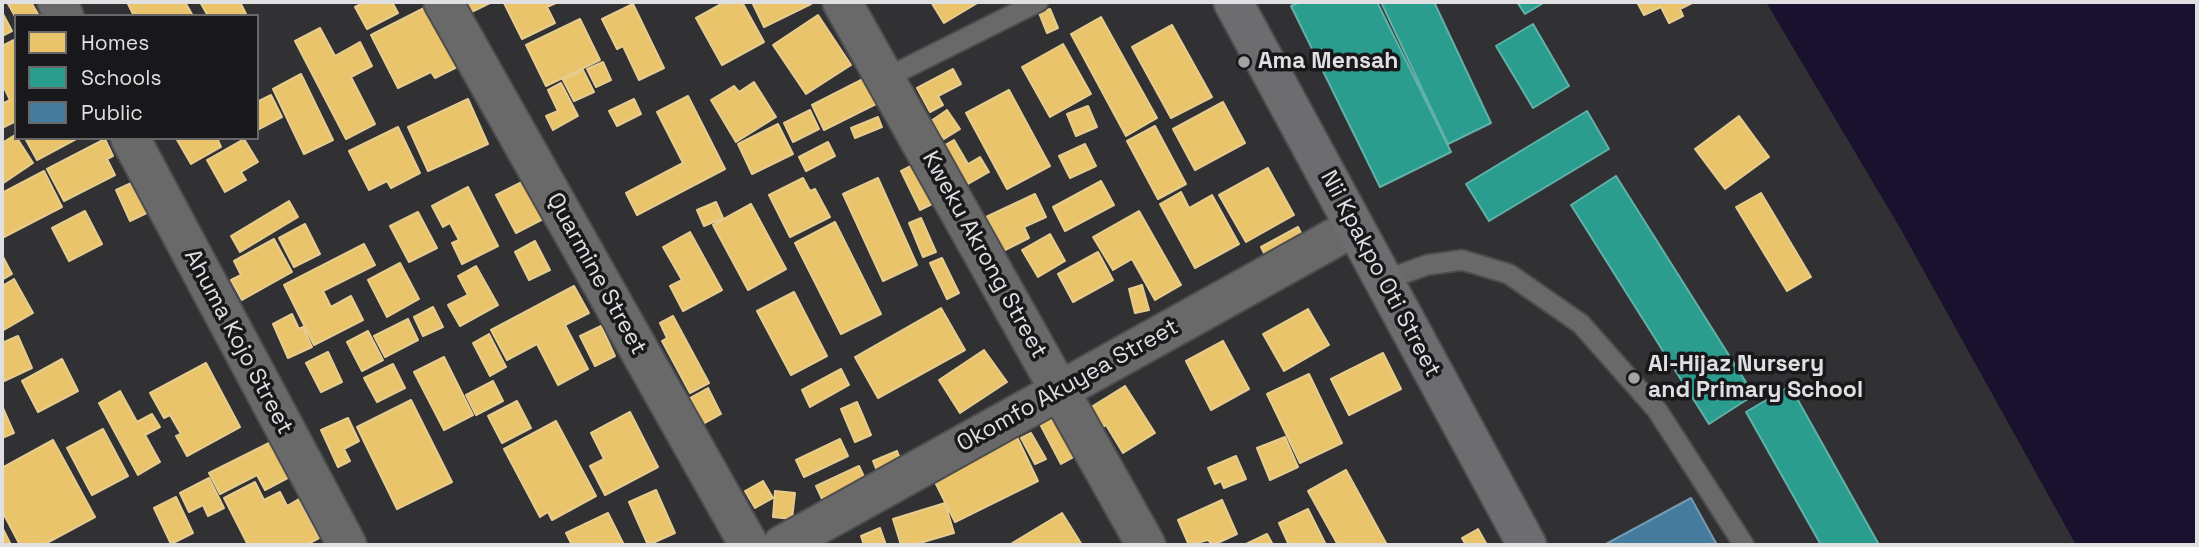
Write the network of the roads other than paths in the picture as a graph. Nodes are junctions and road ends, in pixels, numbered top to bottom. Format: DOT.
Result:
graph roads {
  1 [pos="443,2"];
  2 [pos="842,2"];
  3 [pos="1038,2"];
  4 [pos="1233,2"];
  5 [pos="884,79"];
  6 [pos="131,140"];
  7 [pos="1354,227"];
  8 [pos="1385,280"];
  9 [pos="1060,390"];
  10 [pos="347,545"];
  11 [pos="749,545"];
  12 [pos="782,545"];
  13 [pos="1146,545"];
  14 [pos="1527,545"];
  15 [pos="1744,545"];
  1 -- 11 [label="street, Quarmine Street"];
  2 -- 5 [label="street, Kweku Akrong Street"];
  3 -- 5 [label="lane"];
  4 -- 7 [label="main road, Nii Kpakpo Oti Street"];
  5 -- 9 [label="street, Kweku Akrong Street"];
  6 -- 10 [label="street, Ahuma Kojo Street"];
  7 -- 8 [label="main road, Nii Kpakpo Oti Street"];
  7 -- 9 [label="street, Okomfo Akuyea Street"];
  8 -- 14 [label="main road, Nii Kpakpo Oti Street"];
  8 -- 15 [label="lane"];
  9 -- 12 [label="street, Okomfo Akuyea Street"];
  9 -- 13 [label="street, Kweku Akrong Street"];
}
